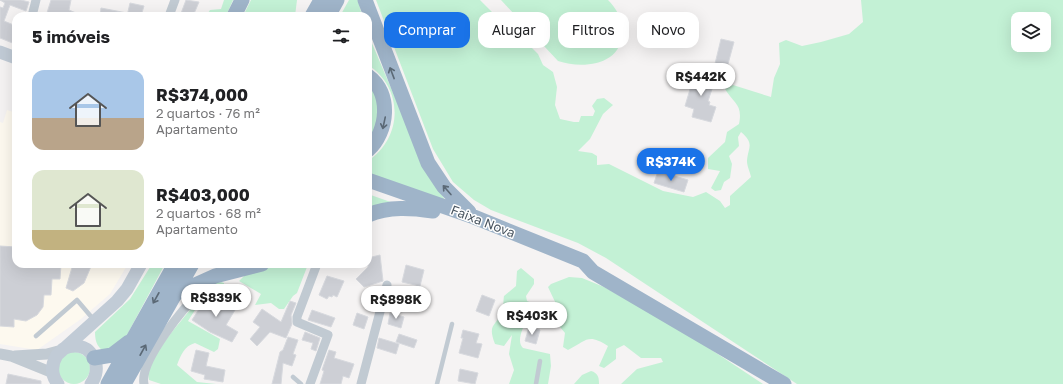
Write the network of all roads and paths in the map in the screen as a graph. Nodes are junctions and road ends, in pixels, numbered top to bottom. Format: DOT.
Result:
graph roads {
  1 [pos="36,0"];
  2 [pos="175,0"];
  3 [pos="242,0"];
  4 [pos="312,0"];
  5 [pos="321,0"];
  6 [pos="337,0"];
  7 [pos="365,0"];
  8 [pos="33,12"];
  9 [pos="170,12"];
  10 [pos="236,12"];
  11 [pos="312,12"];
  12 [pos="314,12"];
  13 [pos="330,12"];
  14 [pos="370,12"];
  15 [pos="372,18"];
  16 [pos="0,52"];
  17 [pos="12,56"];
  18 [pos="372,80"];
  19 [pos="372,144"];
  20 [pos="372,181"];
  21 [pos="372,189"];
  22 [pos="433,211"];
  23 [pos="372,214"];
  24 [pos="474,217"];
  25 [pos="136,268"];
  26 [pos="173,268"];
  27 [pos="190,268"];
  28 [pos="246,268"];
  29 [pos="316,268"];
  30 [pos="593,272"];
  31 [pos="387,285"];
  32 [pos="202,290"];
  33 [pos="175,294"];
  34 [pos="95,321"];
  35 [pos="452,324"];
  36 [pos="36,336"];
  37 [pos="136,336"];
  38 [pos="62,350"];
  39 [pos="91,354"];
  40 [pos="5,355"];
  41 [pos="540,361"];
  42 [pos="293,377"];
  43 [pos="56,381"];
  44 [pos="91,384"];
  45 [pos="108,384"];
  46 [pos="124,384"];
  47 [pos="144,384"];
  48 [pos="301,384"];
  49 [pos="310,384"];
  50 [pos="361,384"];
  51 [pos="437,384"];
  52 [pos="536,384"];
  53 [pos="784,384"];
  1 -- 8 [label="street"];
  2 -- 9 [label="street"];
  3 -- 10 [label="highway"];
  4 -- 11 [label="highway"];
  5 -- 12 [label="highway"];
  6 -- 13 [label="highway"];
  14 -- 7 [label="highway, one-way"];
  24 -- 15 [label="highway, one-way"];
  16 -- 17 [label="main road"];
  18 -- 19 [label="highway, one-way"];
  20 -- 24 [label="highway, Faixa Nova"];
  21 -- 22 [label="highway, Faixa Nova"];
  22 -- 23 [label="highway"];
  22 -- 30 [label="highway, Faixa Nova"];
  24 -- 30 [label="highway, Faixa Nova"];
  25 -- 34 [label="main road"];
  26 -- 37 [label="highway, one-way"];
  27 -- 33 [label="highway"];
  28 -- 33 [label="highway"];
  29 -- 49 [label="street"];
  30 -- 53 [label="highway, Faixa Nova"];
  31 -- 50 [label="street"];
  32 -- 47 [label="street"];
  46 -- 33 [label="highway, one-way"];
  34 -- 36 [label="lane"];
  34 -- 38 [label="main road"];
  34 -- 39 [label="main road"];
  35 -- 51 [label="lane"];
  37 -- 39 [label="highway"];
  37 -- 45 [label="highway"];
  38 -- 39 [label="main road"];
  38 -- 40 [label="street"];
  38 -- 43 [label="main road"];
  39 -- 44 [label="main road"];
  40 -- 43 [label="street"];
  41 -- 52 [label="lane"];
  42 -- 48 [label="lane"];
}
